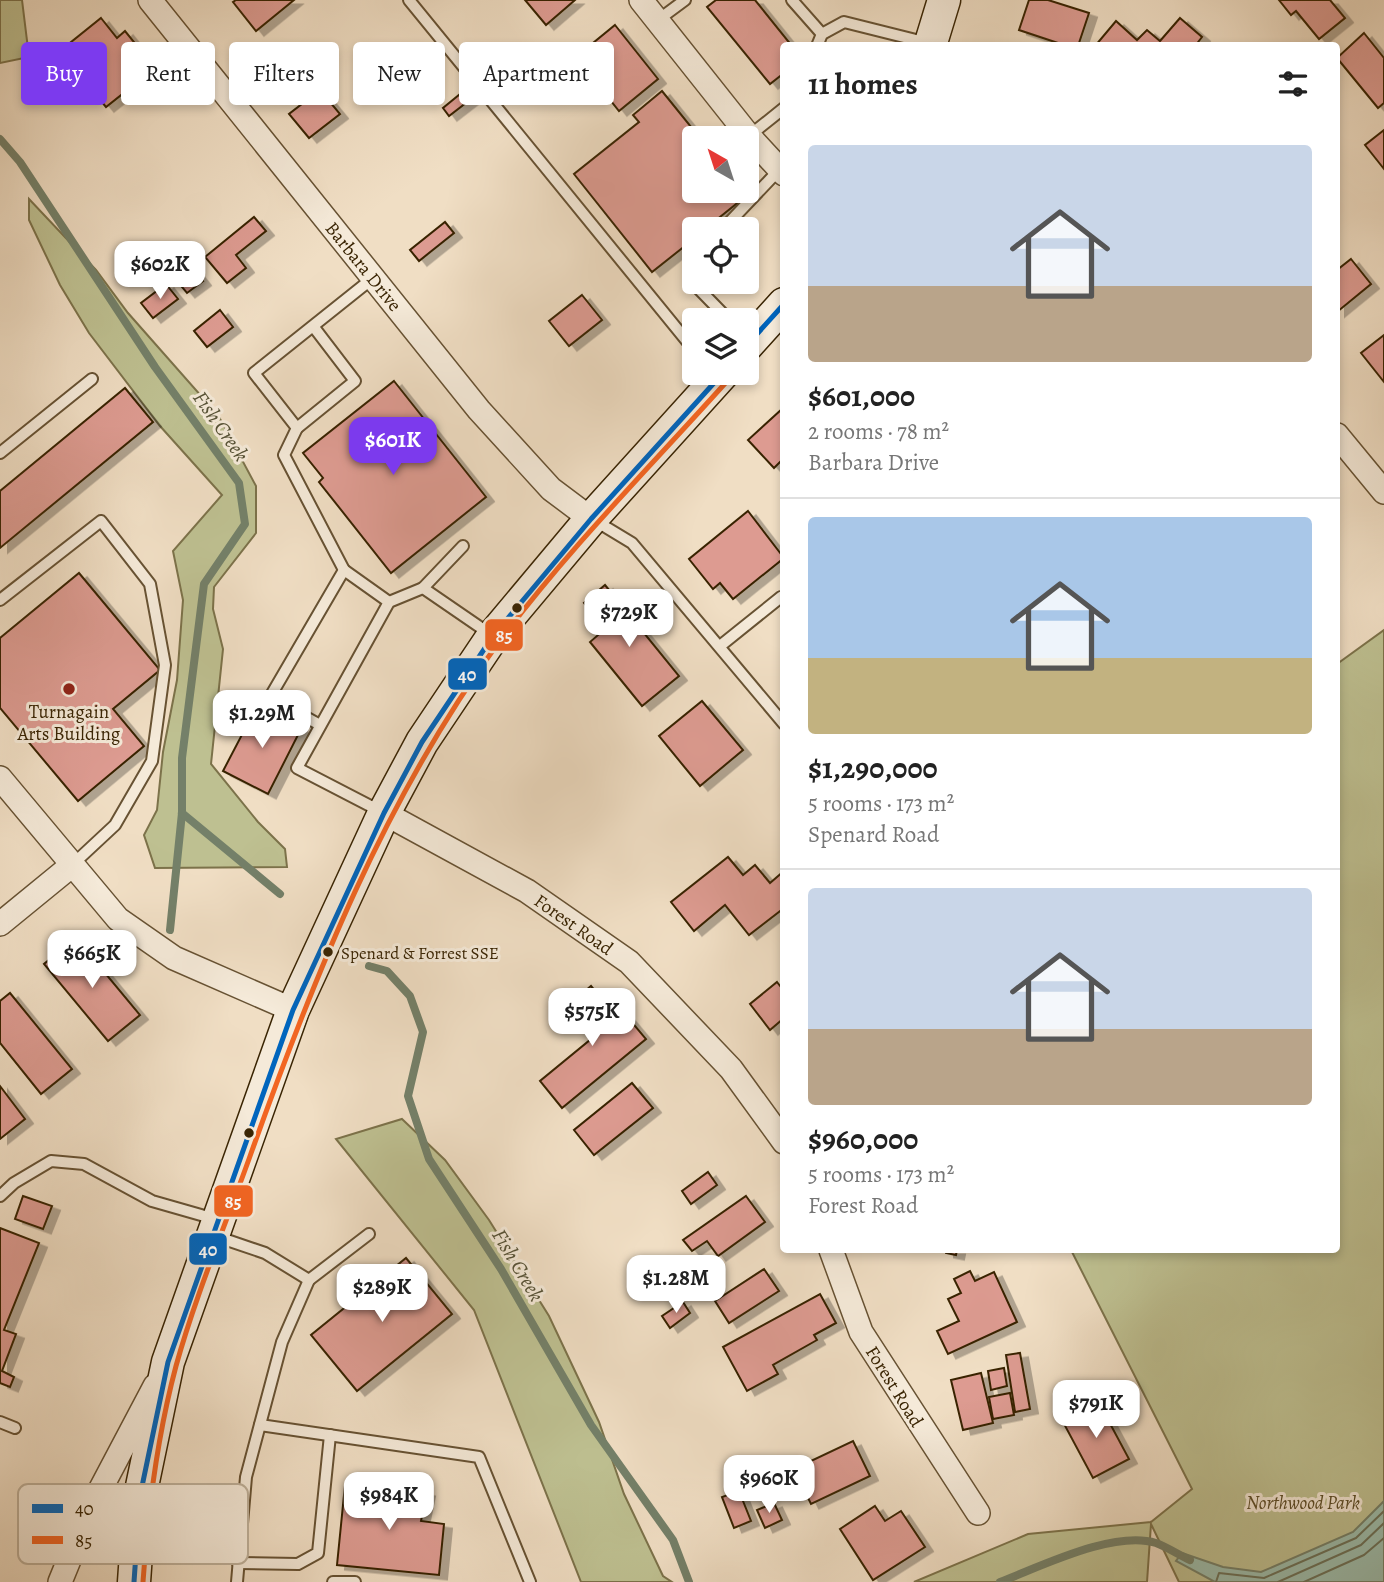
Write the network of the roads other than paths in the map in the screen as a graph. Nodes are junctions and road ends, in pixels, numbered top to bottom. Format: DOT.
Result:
graph roads {
  1 [pos="150,0"];
  2 [pos="409,0"];
  3 [pos="641,0"];
  4 [pos="685,0"];
  5 [pos="792,0"];
  6 [pos="944,0"];
  7 [pos="658,20"];
  8 [pos="822,34"];
  9 [pos="819,42"];
  10 [pos="922,42"];
  11 [pos="931,42"];
  12 [pos="780,111"];
  13 [pos="741,126"];
  14 [pos="760,127"];
  15 [pos="760,148"];
  16 [pos="780,170"];
  17 [pos="780,174"];
  18 [pos="735,217"];
  19 [pos="373,278"];
  20 [pos="703,294"];
  21 [pos="780,307"];
  22 [pos="716,308"];
  23 [pos="759,324"];
  24 [pos="313,326"];
  25 [pos="682,335"];
  26 [pos="92,379"];
  27 [pos="710,385"];
  28 [pos="297,428"];
  29 [pos="1340,439"];
  30 [pos="0,453"];
  31 [pos="1384,492"];
  32 [pos="591,519"];
  33 [pos="463,546"];
  34 [pos="344,569"];
  35 [pos="423,588"];
  36 [pos="780,598"];
  37 [pos="0,600"];
  38 [pos="389,602"];
  39 [pos="493,636"];
  40 [pos="720,646"];
  41 [pos="780,719"];
  42 [pos="320,725"];
  43 [pos="0,778"];
  44 [pos="384,813"];
  45 [pos="71,866"];
  46 [pos="0,924"];
  47 [pos="293,1010"];
  48 [pos="780,1136"];
  49 [pos="0,1196"];
  50 [pos="215,1228"];
  51 [pos="369,1234"];
  52 [pos="832,1253"];
  53 [pos="309,1280"];
  54 [pos="168,1362"];
  55 [pos="0,1422"];
  56 [pos="260,1425"];
  57 [pos="15,1429"];
  58 [pos="330,1435"];
  59 [pos="103,1484"];
  60 [pos="144,1484"];
  61 [pos="245,1484"];
  62 [pos="978,1513"];
  63 [pos="248,1563"];
  64 [pos="67,1564"];
  65 [pos="135,1564"];
  66 [pos="238,1564"];
  67 [pos="60,1582"];
  68 [pos="134,1582"];
  69 [pos="237,1582"];
  70 [pos="334,1582"];
  71 [pos="355,1582"];
  72 [pos="530,1582"];
  1 -- 19 [label="street, Barbara Drive"];
  2 -- 25 [label="lane"];
  3 -- 7 [label="street"];
  4 -- 7 [label="lane"];
  5 -- 8 [label="lane"];
  6 -- 11 [label="main road"];
  7 -- 13 [label="street"];
  8 -- 9 [label="lane"];
  8 -- 10 [label="lane"];
  12 -- 14 [label="lane"];
  15 -- 16 [label="street"];
  17 -- 18 [label="lane"];
  19 -- 24 [label="lane"];
  19 -- 32 [label="street, Barbara Drive"];
  20 -- 22 [label="lane"];
  21 -- 23 [label="main road"];
  24 -- 28 [label="lane"];
  24 -- 28 [label="lane"];
  26 -- 30 [label="lane"];
  27 -- 32 [label="main road"];
  28 -- 34 [label="lane"];
  29 -- 31 [label="street"];
  32 -- 39 [label="main road"];
  32 -- 40 [label="lane"];
  33 -- 35 [label="lane"];
  34 -- 38 [label="lane"];
  34 -- 42 [label="lane"];
  35 -- 38 [label="lane"];
  35 -- 39 [label="lane"];
  36 -- 40 [label="lane"];
  37 -- 45 [label="lane"];
  38 -- 42 [label="lane"];
  39 -- 44 [label="main road"];
  40 -- 41 [label="lane"];
  42 -- 44 [label="lane"];
  43 -- 45 [label="street"];
  44 -- 47 [label="main road"];
  44 -- 48 [label="street, Forest Road"];
  45 -- 46 [label="street"];
  45 -- 47 [label="street"];
  47 -- 50 [label="main road"];
  49 -- 50 [label="lane"];
  50 -- 53 [label="lane"];
  50 -- 54 [label="main road"];
  51 -- 53 [label="lane"];
  52 -- 62 [label="street, Forest Road"];
  53 -- 56 [label="lane"];
  54 -- 59 [label="street"];
  54 -- 60 [label="main road"];
  55 -- 57 [label="lane"];
  56 -- 58 [label="lane"];
  56 -- 61 [label="lane"];
  58 -- 63 [label="lane"];
  58 -- 72 [label="lane"];
  64 -- 67 [label="street"];
  65 -- 68 [label="main road"];
  66 -- 69 [label="lane"];
  70 -- 71 [label="lane"];
}
